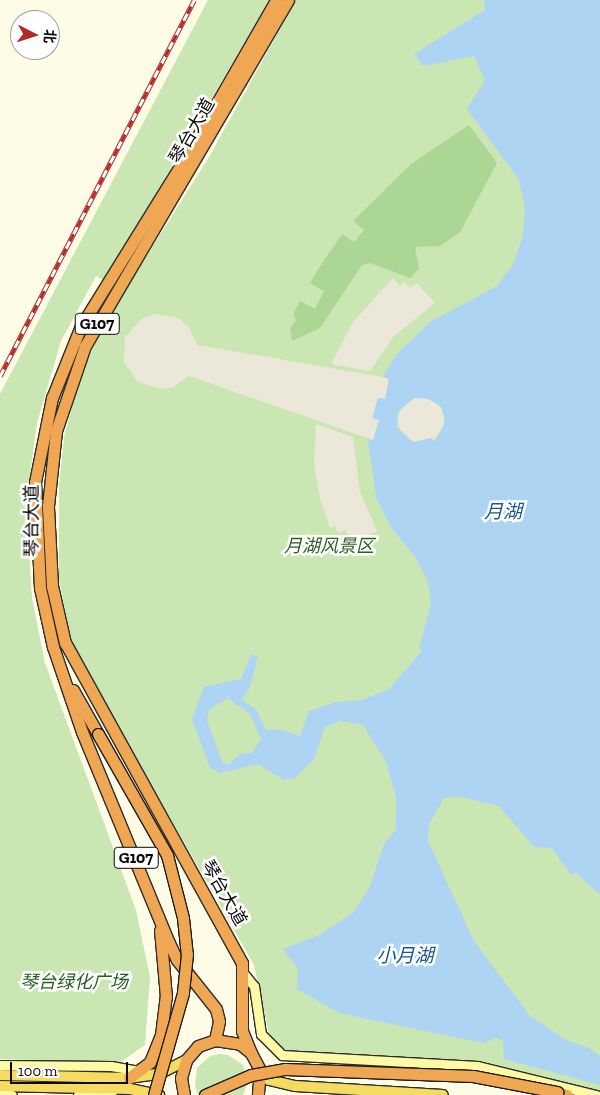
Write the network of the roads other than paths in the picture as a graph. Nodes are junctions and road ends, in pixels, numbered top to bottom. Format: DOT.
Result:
graph roads {
  1 [pos="276,0"];
  2 [pos="288,0"];
  3 [pos="60,667"];
  4 [pos="159,916"];
  5 [pos="243,973"];
  6 [pos="215,1040"];
  7 [pos="251,1052"];
  8 [pos="186,1060"];
  9 [pos="0,1065"];
  10 [pos="260,1070"];
  11 [pos="0,1076"];
  12 [pos="132,1079"];
  13 [pos="0,1086"];
  14 [pos="562,1093"];
  15 [pos="0,1094"];
  16 [pos="12,1095"];
  17 [pos="78,1095"];
  18 [pos="154,1095"];
  19 [pos="159,1095"];
  20 [pos="184,1095"];
  21 [pos="205,1095"];
  22 [pos="258,1095"];
  23 [pos="443,1095"];
  24 [pos="596,1095"];
  1 -- 3 [label="highway, 琴台大道 / G107"];
  2 -- 5 [label="highway, 琴台大道 / G107"];
  3 -- 4 [label="highway, 琴台大道 / G107"];
  3 -- 18 [label="highway, bridge"];
  4 -- 6 [label="highway, 琴台大道 / G107"];
  4 -- 12 [label="highway"];
  5 -- 7 [label="highway, 琴台大道 / G107"];
  5 -- 24 [label="main road"];
  6 -- 7 [label="highway"];
  6 -- 8 [label="highway"];
  7 -- 10 [label="highway, G107"];
  8 -- 12 [label="main road"];
  8 -- 20 [label="highway"];
  9 -- 12 [label="main road"];
  10 -- 22 [label="highway"];
  10 -- 23 [label="main road"];
  11 -- 12 [label="main road"];
  12 -- 13 [label="main road"];
  12 -- 17 [label="main road"];
  12 -- 19 [label="main road"];
  14 -- 21 [label="highway, bridge"];
  15 -- 16 [label="main road"];
}
